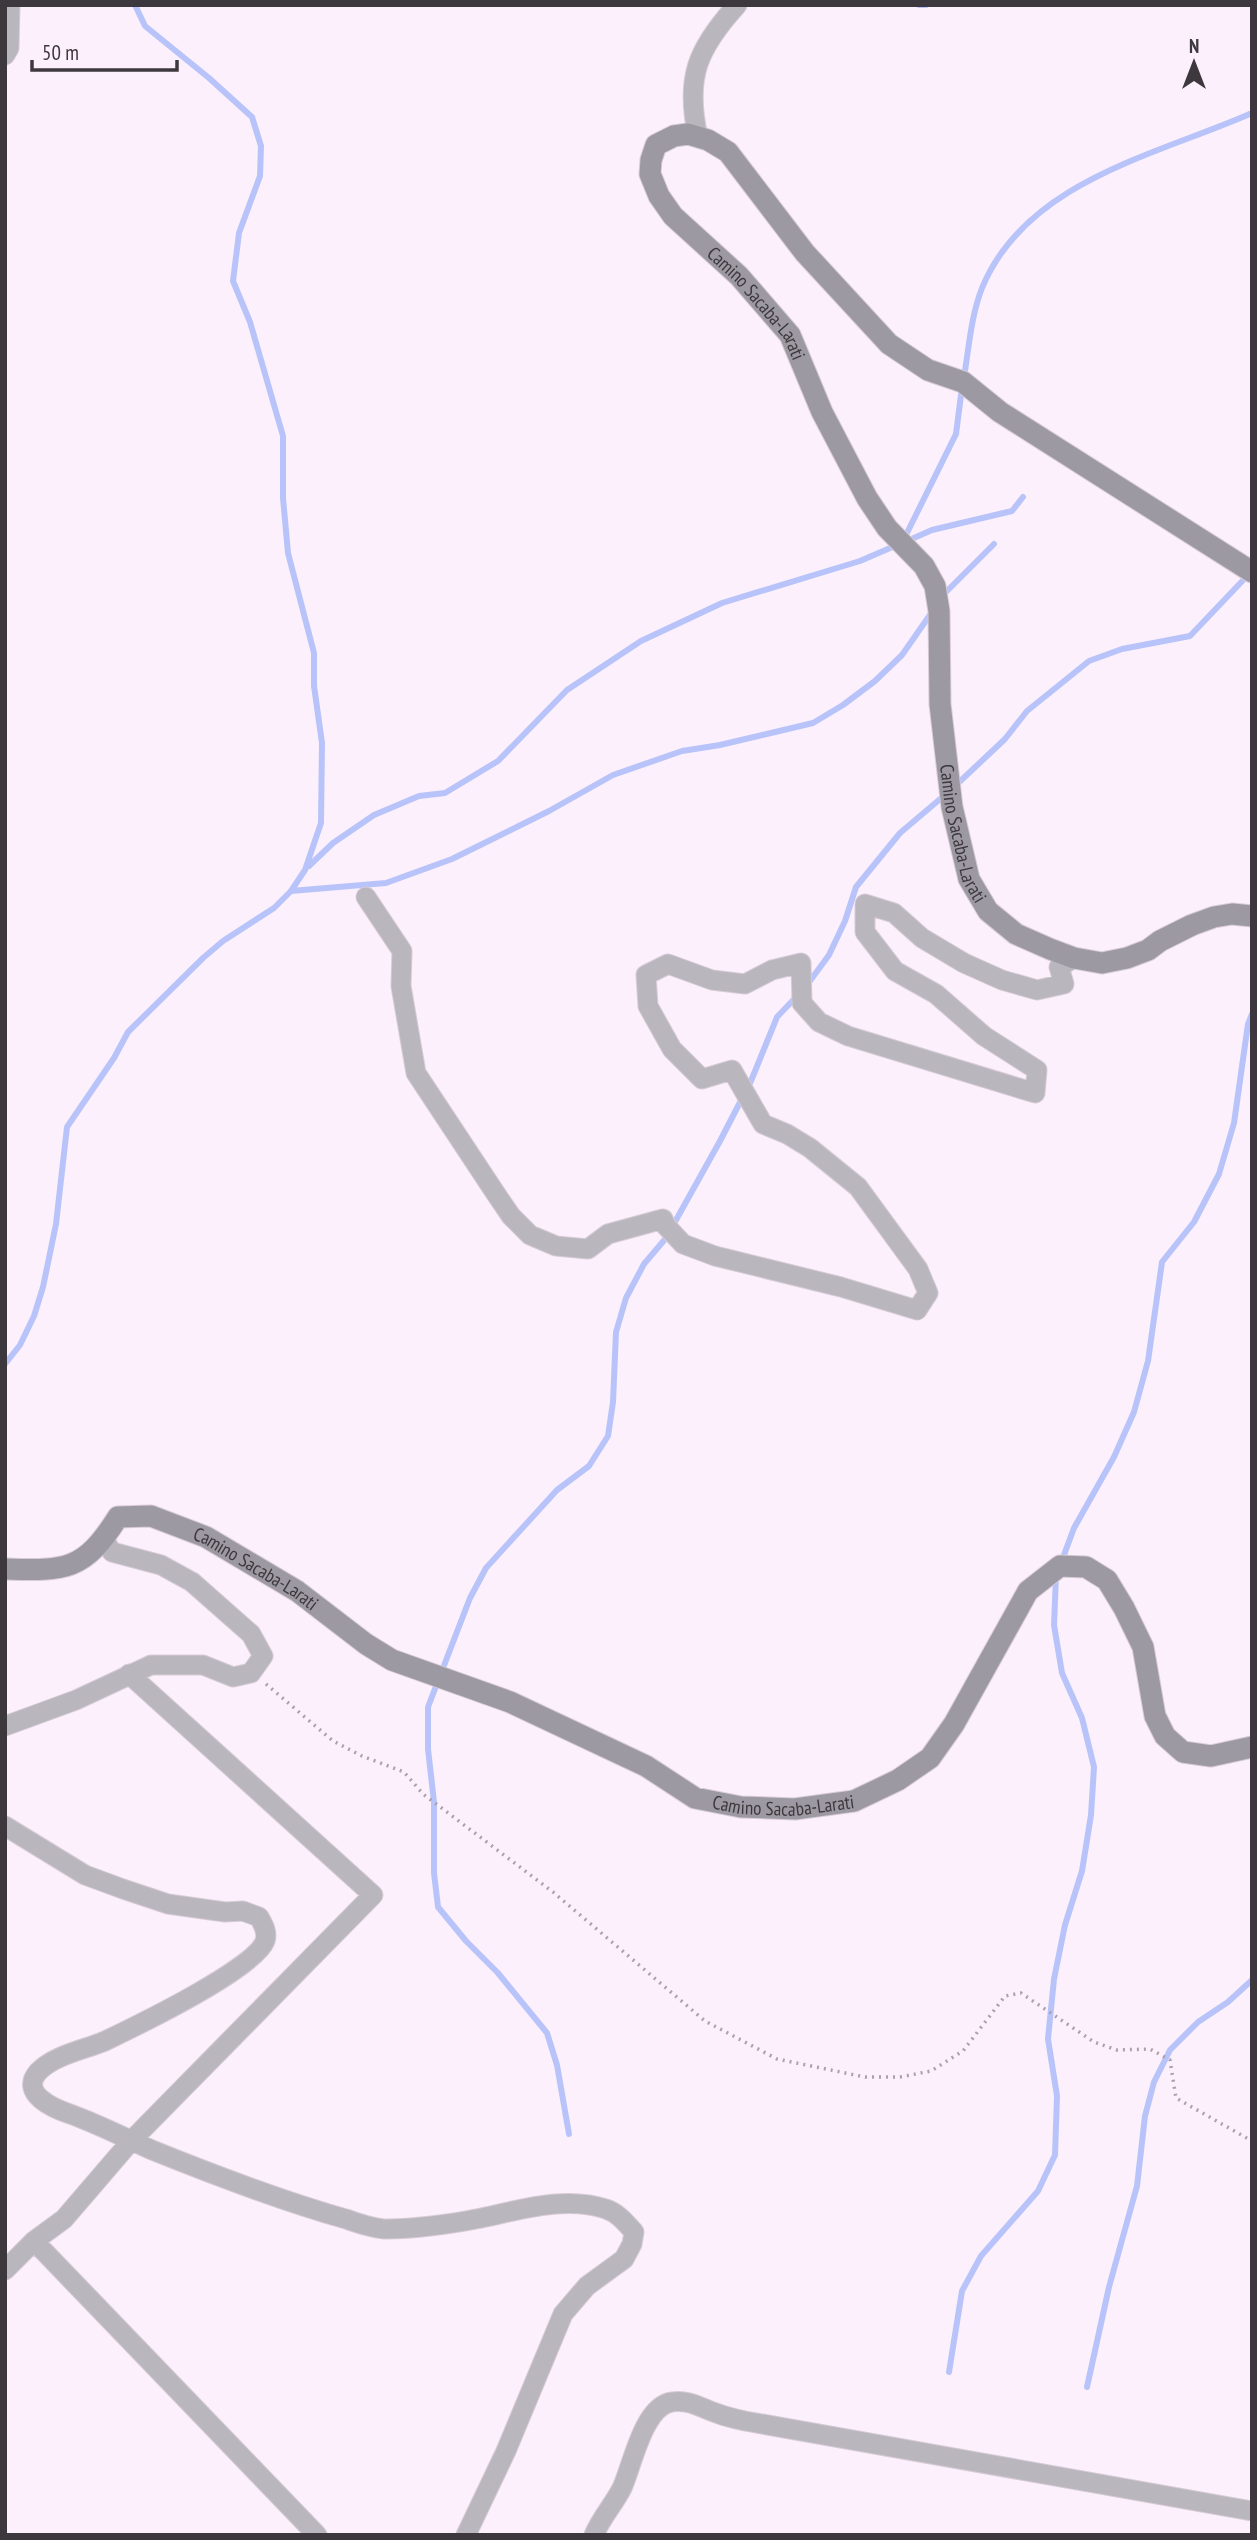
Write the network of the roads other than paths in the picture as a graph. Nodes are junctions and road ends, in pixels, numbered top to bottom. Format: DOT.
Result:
graph roads {
  1 [pos="10,5"];
  2 [pos="737,5"];
  3 [pos="5,55"];
  4 [pos="698,137"];
  5 [pos="1252,572"];
  6 [pos="366,897"];
  7 [pos="1252,916"];
  8 [pos="1074,958"];
  9 [pos="104,1540"];
  10 [pos="5,1569"];
  11 [pos="129,1674"];
  12 [pos="5,1726"];
  13 [pos="1252,1747"];
  14 [pos="5,1826"];
  15 [pos="131,2141"];
  16 [pos="34,2241"];
  17 [pos="5,2270"];
  18 [pos="1252,2511"];
  19 [pos="317,2535"];
  20 [pos="466,2535"];
  21 [pos="594,2535"];
  1 -- 3 [label="street"];
  2 -- 4 [label="street"];
  4 -- 5 [label="street"];
  4 -- 8 [label="street, Camino Sacaba-Larati"];
  6 -- 8 [label="street"];
  7 -- 8 [label="street, Camino Sacaba-Larati"];
  9 -- 10 [label="street, Camino Sacaba-Larati"];
  9 -- 11 [label="street"];
  9 -- 13 [label="street, Camino Sacaba-Larati"];
  11 -- 12 [label="street"];
  11 -- 15 [label="street"];
  14 -- 15 [label="street"];
  15 -- 16 [label="street"];
  15 -- 20 [label="street"];
  16 -- 17 [label="street"];
  16 -- 19 [label="street"];
  18 -- 21 [label="street"];
}
